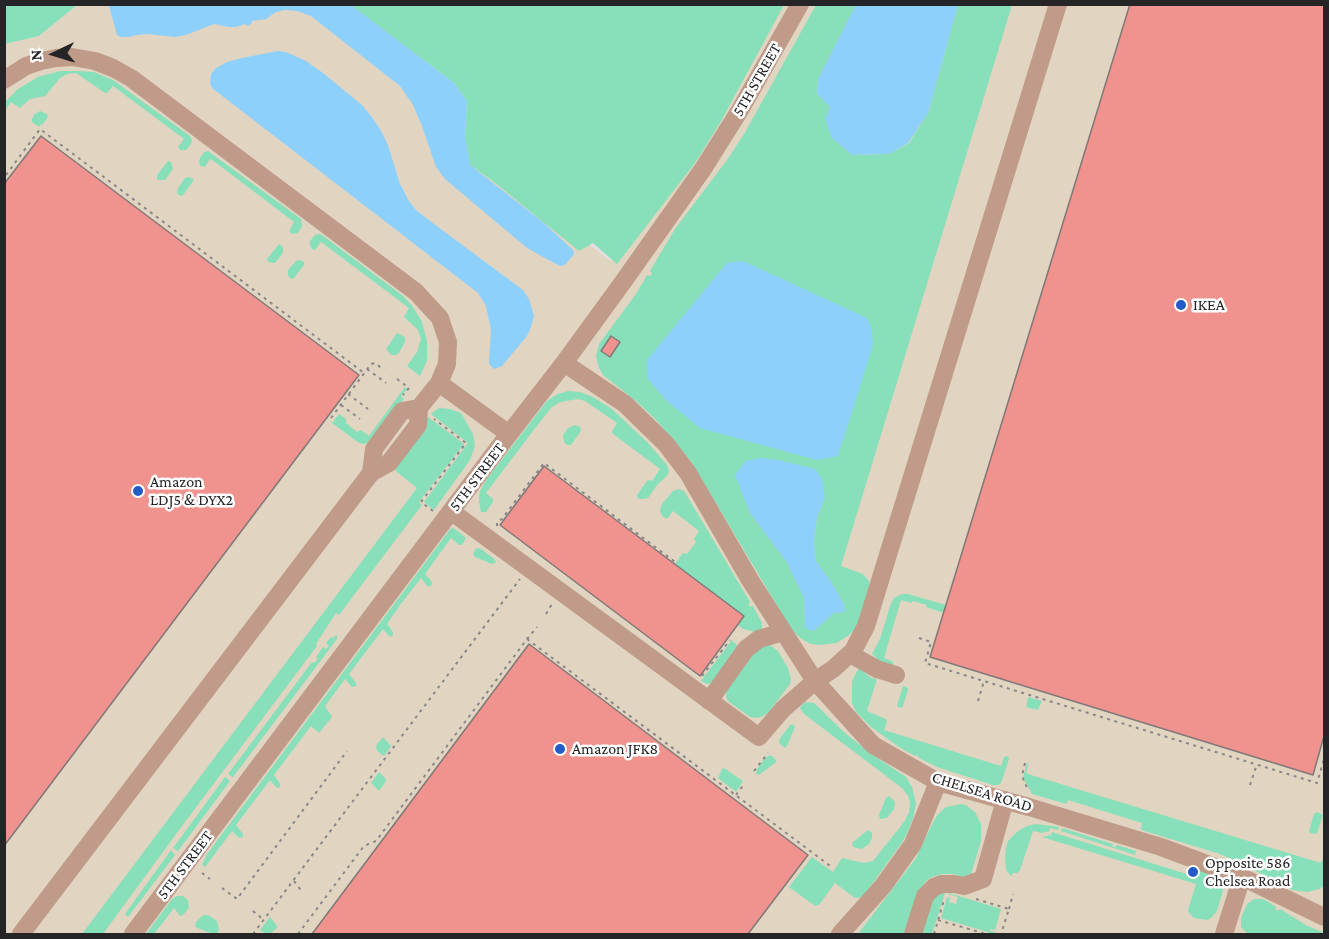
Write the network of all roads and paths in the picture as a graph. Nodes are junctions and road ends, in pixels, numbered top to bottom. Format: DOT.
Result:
graph roads {
  1 [pos="800,4"];
  2 [pos="1058,4"];
  3 [pos="4,80"];
  4 [pos="6,175"];
  5 [pos="564,363"];
  6 [pos="367,369"];
  7 [pos="384,370"];
  8 [pos="364,373"];
  9 [pos="397,379"];
  10 [pos="439,382"];
  11 [pos="386,384"];
  12 [pos="348,394"];
  13 [pos="403,395"];
  14 [pos="340,405"];
  15 [pos="368,409"];
  16 [pos="424,412"];
  17 [pos="331,418"];
  18 [pos="360,419"];
  19 [pos="509,434"];
  20 [pos="433,511"];
  21 [pos="452,512"];
  22 [pos="498,527"];
  23 [pos="675,562"];
  24 [pos="521,578"];
  25 [pos="553,603"];
  26 [pos="546,615"];
  27 [pos="537,627"];
  28 [pos="783,632"];
  29 [pos="919,638"];
  30 [pos="526,639"];
  31 [pos="730,640"];
  32 [pos="850,654"];
  33 [pos="897,675"];
  34 [pos="700,678"];
  35 [pos="815,681"];
  36 [pos="984,681"];
  37 [pos="709,701"];
  38 [pos="978,701"];
  39 [pos="347,751"];
  40 [pos="768,753"];
  41 [pos="1324,759"];
  42 [pos="1025,763"];
  43 [pos="1257,764"];
  44 [pos="754,771"];
  45 [pos="938,782"];
  46 [pos="745,783"];
  47 [pos="1250,786"];
  48 [pos="736,795"];
  49 [pos="1032,795"];
  50 [pos="1005,800"];
  51 [pos="833,868"];
  52 [pos="202,873"];
  53 [pos="1242,877"];
  54 [pos="210,879"];
  55 [pos="293,881"];
  56 [pos="222,888"];
  57 [pos="947,891"];
  58 [pos="303,894"];
  59 [pos="1013,894"];
  60 [pos="975,898"];
  61 [pos="1009,909"];
  62 [pos="253,911"];
  63 [pos="1324,917"];
  64 [pos="264,920"];
  65 [pos="938,920"];
  66 [pos="21,934"];
  67 [pos="133,934"];
  68 [pos="253,934"];
  69 [pos="298,934"];
  70 [pos="840,934"];
  71 [pos="913,934"];
  72 [pos="934,934"];
  73 [pos="986,934"];
  74 [pos="1001,934"];
  75 [pos="1224,934"];
  1 -- 5 [label="street, 5TH STREET"];
  2 -- 32 [label="street"];
  3 -- 10 [label="street"];
  4 -- 8 [label="path"];
  5 -- 19 [label="street, 5TH STREET"];
  5 -- 28 [label="street, CHELSEA ROAD"];
  6 -- 7 [label="path"];
  6 -- 8 [label="path"];
  6 -- 11 [label="path"];
  8 -- 12 [label="path"];
  9 -- 13 [label="path"];
  10 -- 16 [label="street"];
  10 -- 19 [label="street"];
  12 -- 14 [label="path"];
  12 -- 15 [label="path"];
  14 -- 17 [label="path"];
  14 -- 18 [label="path"];
  16 -- 20 [label="path"];
  16 -- 66 [label="street"];
  19 -- 21 [label="street, 5TH STREET"];
  21 -- 37 [label="street"];
  21 -- 67 [label="street, 5TH STREET"];
  22 -- 23 [label="path"];
  24 -- 55 [label="path"];
  25 -- 26 [label="path"];
  27 -- 30 [label="path"];
  28 -- 35 [label="street, CHELSEA ROAD"];
  28 -- 37 [label="street"];
  29 -- 36 [label="path"];
  30 -- 48 [label="path"];
  30 -- 69 [label="path"];
  31 -- 34 [label="path"];
  32 -- 33 [label="street"];
  32 -- 35 [label="street"];
  35 -- 37 [label="street"];
  35 -- 45 [label="street, CHELSEA ROAD"];
  36 -- 38 [label="path"];
  36 -- 43 [label="path"];
  39 -- 56 [label="path"];
  40 -- 44 [label="path"];
  41 -- 43 [label="path"];
  42 -- 49 [label="path"];
  43 -- 47 [label="path"];
  45 -- 50 [label="street, CHELSEA ROAD"];
  45 -- 70 [label="street"];
  46 -- 48 [label="path"];
  48 -- 51 [label="path"];
  50 -- 53 [label="street, CHELSEA ROAD"];
  50 -- 71 [label="street"];
  52 -- 54 [label="path"];
  53 -- 63 [label="street, CHELSEA ROAD"];
  53 -- 75 [label="street"];
  55 -- 58 [label="path"];
  55 -- 64 [label="path"];
  57 -- 65 [label="path"];
  59 -- 61 [label="path"];
  60 -- 61 [label="path"];
  61 -- 74 [label="path"];
  62 -- 64 [label="path"];
  64 -- 68 [label="path"];
  65 -- 72 [label="path"];
  65 -- 73 [label="path"];
}
